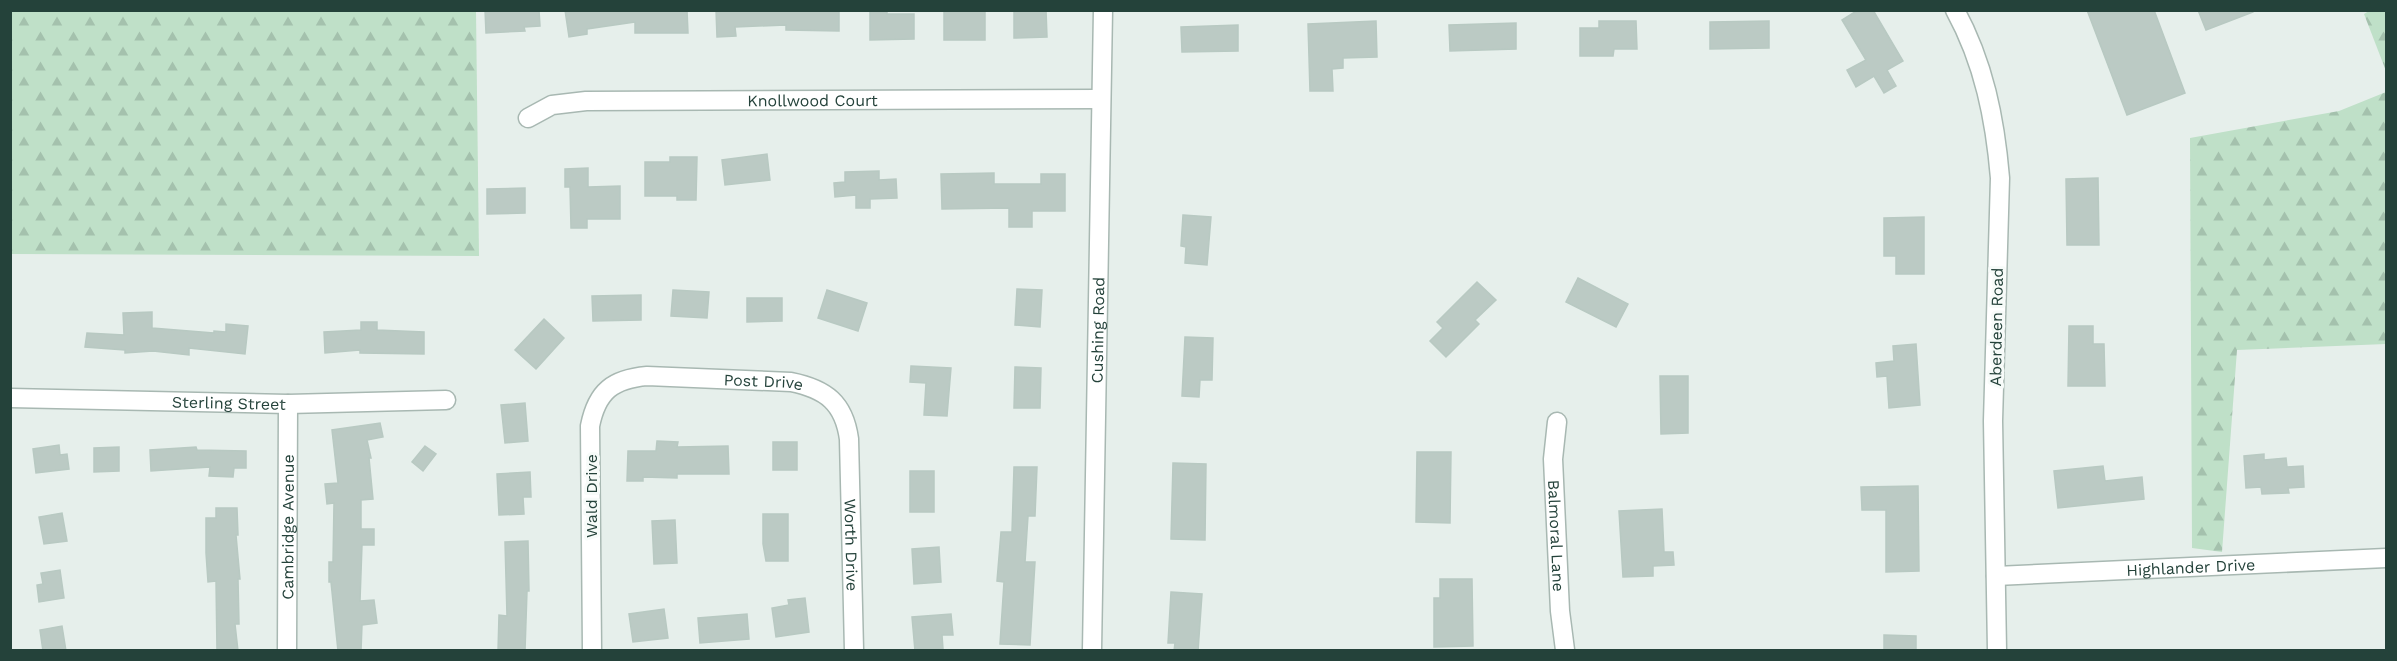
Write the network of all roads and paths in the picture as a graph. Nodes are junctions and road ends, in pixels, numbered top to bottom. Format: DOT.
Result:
graph roads {
  1 [pos="1103,10"];
  2 [pos="1955,10"];
  3 [pos="1101,99"];
  4 [pos="528,118"];
  5 [pos="647,376"];
  6 [pos="10,398"];
  7 [pos="446,400"];
  8 [pos="288,404"];
  9 [pos="1557,422"];
  10 [pos="849,439"];
  11 [pos="2386,558"];
  12 [pos="1996,576"];
  13 [pos="287,651"];
  14 [pos="592,651"];
  15 [pos="854,651"];
  16 [pos="1092,651"];
  17 [pos="1565,651"];
  18 [pos="1997,651"];
  1 -- 3 [label="street, Cushing Road"];
  2 -- 12 [label="street, Aberdeen Road"];
  3 -- 4 [label="street, Knollwood Court"];
  3 -- 16 [label="street, Cushing Road"];
  5 -- 10 [label="street, Post Drive"];
  5 -- 14 [label="street, Wald Drive"];
  6 -- 8 [label="street, Sterling Street"];
  7 -- 8 [label="street, Sterling Street"];
  8 -- 13 [label="street, Cambridge Avenue"];
  9 -- 17 [label="street, Balmoral Lane"];
  10 -- 15 [label="street, Worth Drive"];
  11 -- 12 [label="street, Highlander Drive"];
  12 -- 18 [label="street, Aberdeen Road"];
}
